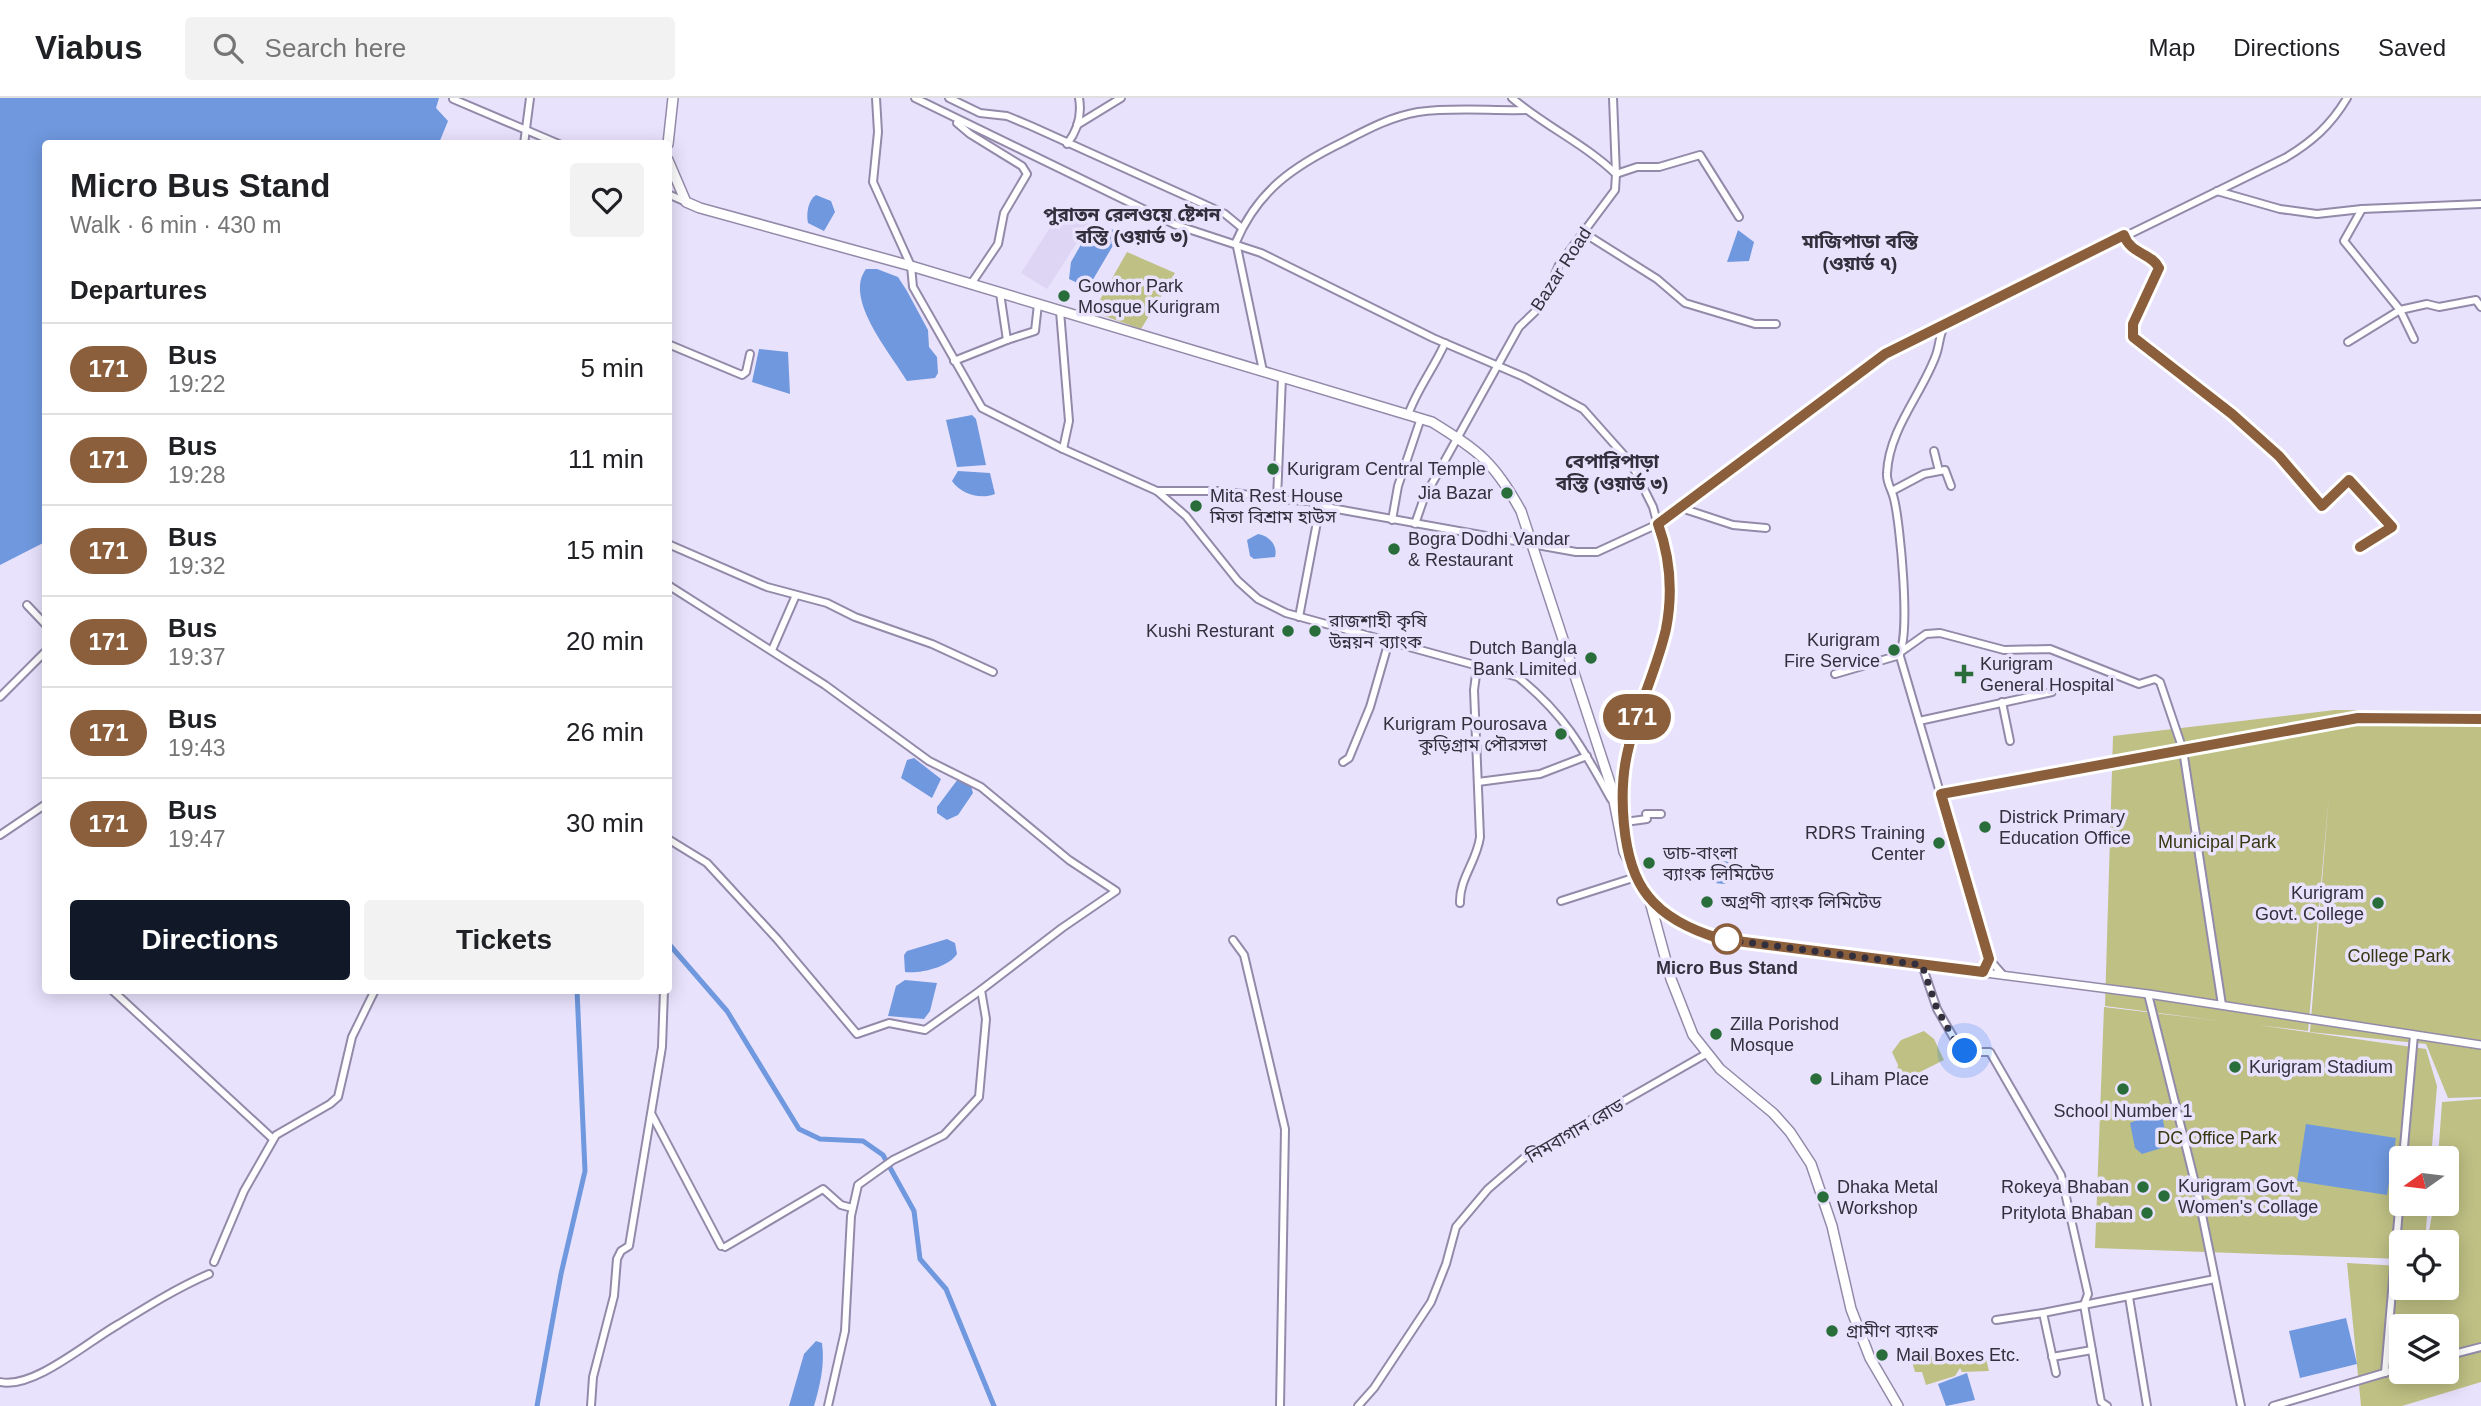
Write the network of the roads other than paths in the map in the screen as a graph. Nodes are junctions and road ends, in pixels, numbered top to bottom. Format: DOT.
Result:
graph roads {
  1 [pos="530,98"];
  2 [pos="673,98"];
  3 [pos="876,98"];
  4 [pos="915,98"];
  5 [pos="950,98"];
  6 [pos="1079,98"];
  7 [pos="1121,98"];
  8 [pos="1512,98"];
  9 [pos="1613,98"];
  10 [pos="2347,98"];
  11 [pos="453,99"];
  12 [pos="1526,110"];
  13 [pos="951,117"];
  14 [pos="1077,125"];
  15 [pos="523,129"];
  16 [pos="524,140"];
  17 [pos="549,140"];
  18 [pos="668,140"];
  19 [pos="1067,144"];
  20 [pos="672,169"];
  21 [pos="1616,174"];
  22 [pos="2215,191"];
  23 [pos="672,196"];
  24 [pos="686,202"];
  25 [pos="2481,204"];
  26 [pos="2362,209"];
  27 [pos="1739,217"];
  28 [pos="1242,228"];
  29 [pos="1584,233"];
  30 [pos="2124,235"];
  31 [pos="1236,242"];
  32 [pos="911,266"];
  33 [pos="971,285"];
  34 [pos="1000,293"];
  35 [pos="1038,304"];
  36 [pos="2481,307"];
  37 [pos="2400,310"];
  38 [pos="1060,311"];
  39 [pos="1946,323"];
  40 [pos="1776,324"];
  41 [pos="2414,339"];
  42 [pos="1007,340"];
  43 [pos="2348,342"];
  44 [pos="1445,343"];
  45 [pos="672,346"];
  46 [pos="750,354"];
  47 [pos="954,361"];
  48 [pos="1497,365"];
  49 [pos="1262,372"];
  50 [pos="1282,377"];
  51 [pos="1408,415"];
  52 [pos="1421,418"];
  53 [pos="1457,438"];
  54 [pos="1063,449"];
  55 [pos="1934,451"];
  56 [pos="1939,471"];
  57 [pos="1951,486"];
  58 [pos="1157,491"];
  59 [pos="1892,491"];
  60 [pos="1277,499"];
  61 [pos="1321,506"];
  62 [pos="1678,507"];
  63 [pos="1392,520"];
  64 [pos="1415,524"];
  65 [pos="1658,524"];
  66 [pos="1766,528"];
  67 [pos="1532,544"];
  68 [pos="672,546"];
  69 [pos="2360,547"];
  70 [pos="672,588"];
  71 [pos="796,595"];
  72 [pos="27,605"];
  73 [pos="1299,617"];
  74 [pos="42,621"];
  75 [pos="1389,641"];
  76 [pos="772,650"];
  77 [pos="1899,654"];
  78 [pos="42,655"];
  79 [pos="1477,667"];
  80 [pos="993,672"];
  81 [pos="1835,674"];
  82 [pos="2052,692"];
  83 [pos="0,697"];
  84 [pos="2002,702"];
  85 [pos="2481,719"];
  86 [pos="1919,722"];
  87 [pos="2010,741"];
  88 [pos="2183,750"];
  89 [pos="1587,756"];
  90 [pos="1343,762"];
  91 [pos="1478,782"];
  92 [pos="1941,794"];
  93 [pos="42,806"];
  94 [pos="1614,806"];
  95 [pos="1661,814"];
  96 [pos="1625,822"];
  97 [pos="0,835"];
  98 [pos="672,841"];
  99 [pos="1636,877"];
  100 [pos="1648,898"];
  101 [pos="1561,901"];
  102 [pos="1460,904"];
  103 [pos="1233,940"];
  104 [pos="1989,959"];
  105 [pos="1922,965"];
  106 [pos="1983,972"];
  107 [pos="2003,975"];
  108 [pos="981,990"];
  109 [pos="116,994"];
  110 [pos="373,994"];
  111 [pos="663,994"];
  112 [pos="2148,994"];
  113 [pos="2222,1005"];
  114 [pos="2414,1035"];
  115 [pos="2481,1045"];
  116 [pos="1706,1054"];
  117 [pos="651,1112"];
  118 [pos="273,1139"];
  119 [pos="2404,1146"];
  120 [pos="852,1208"];
  121 [pos="2398,1216"];
  122 [pos="214,1262"];
  123 [pos="209,1274"];
  124 [pos="2215,1279"];
  125 [pos="2129,1297"];
  126 [pos="2084,1305"];
  127 [pos="2043,1313"];
  128 [pos="1996,1320"];
  129 [pos="2481,1347"];
  130 [pos="2092,1350"];
  131 [pos="2051,1353"];
  132 [pos="2459,1353"];
  133 [pos="2389,1372"];
  134 [pos="2056,1373"];
  135 [pos="2385,1373"];
  136 [pos="0,1382"];
  137 [pos="591,1406"];
  138 [pos="828,1406"];
  139 [pos="1280,1406"];
  140 [pos="1358,1406"];
  141 [pos="1898,1406"];
  142 [pos="2107,1406"];
  143 [pos="2147,1406"];
  144 [pos="2241,1406"];
  145 [pos="2273,1406"];
  1 -- 15 [label="street"];
  2 -- 18 [label="highway"];
  3 -- 32 [label="street"];
  4 -- 13 [label="street"];
  5 -- 19 [label="street"];
  6 -- 14 [label="street"];
  7 -- 14 [label="street"];
  8 -- 12 [label="street"];
  9 -- 21 [label="street"];
  10 -- 22 [label="street"];
  11 -- 15 [label="street"];
  12 -- 21 [label="street"];
  12 -- 28 [label="street"];
  13 -- 31 [label="street"];
  13 -- 33 [label="street"];
  14 -- 19 [label="street"];
  15 -- 16 [label="street"];
  15 -- 17 [label="street"];
  19 -- 28 [label="street"];
  20 -- 24 [label="highway"];
  21 -- 27 [label="street"];
  21 -- 29 [label="street, Bazar Road"];
  22 -- 26 [label="street"];
  22 -- 30 [label="street"];
  23 -- 24 [label="street"];
  24 -- 32 [label="highway"];
  25 -- 26 [label="street"];
  26 -- 37 [label="street"];
  28 -- 31 [label="street"];
  29 -- 40 [label="street"];
  29 -- 48 [label="street, Bazar Road"];
  30 -- 39 [label="street"];
  30 -- 69 [label="street"];
  31 -- 44 [label="street"];
  31 -- 49 [label="street"];
  32 -- 33 [label="highway"];
  32 -- 47 [label="street"];
  33 -- 34 [label="highway"];
  34 -- 35 [label="highway"];
  34 -- 42 [label="street"];
  35 -- 38 [label="highway"];
  35 -- 42 [label="street"];
  36 -- 37 [label="street"];
  37 -- 41 [label="street"];
  37 -- 43 [label="street"];
  38 -- 49 [label="highway"];
  38 -- 54 [label="street"];
  39 -- 59 [label="street"];
  39 -- 62 [label="street"];
  42 -- 47 [label="street"];
  44 -- 48 [label="street"];
  44 -- 51 [label="street"];
  45 -- 46 [label="street"];
  47 -- 54 [label="street"];
  48 -- 53 [label="street, Bazar Road"];
  48 -- 65 [label="street"];
  49 -- 50 [label="highway"];
  50 -- 51 [label="highway"];
  50 -- 60 [label="street"];
  51 -- 52 [label="highway"];
  52 -- 53 [label="highway"];
  52 -- 63 [label="street"];
  53 -- 64 [label="street, Bazar Road"];
  53 -- 67 [label="highway"];
  54 -- 58 [label="street"];
  55 -- 56 [label="street"];
  56 -- 57 [label="street"];
  56 -- 59 [label="street"];
  58 -- 60 [label="street"];
  58 -- 73 [label="street"];
  59 -- 77 [label="street"];
  60 -- 61 [label="street"];
  61 -- 63 [label="street"];
  61 -- 73 [label="street"];
  62 -- 65 [label="street"];
  62 -- 66 [label="street"];
  63 -- 64 [label="street"];
  64 -- 67 [label="street"];
  65 -- 67 [label="street"];
  65 -- 96 [label="street"];
  67 -- 94 [label="highway"];
  68 -- 71 [label="street"];
  70 -- 76 [label="street"];
  71 -- 76 [label="street"];
  71 -- 80 [label="street"];
  72 -- 74 [label="street"];
  73 -- 75 [label="street"];
  75 -- 79 [label="street"];
  75 -- 90 [label="street"];
  76 -- 108 [label="street"];
  77 -- 81 [label="street"];
  77 -- 86 [label="street"];
  77 -- 88 [label="street"];
  78 -- 83 [label="street"];
  79 -- 89 [label="street"];
  79 -- 91 [label="street"];
  82 -- 84 [label="street"];
  84 -- 86 [label="street"];
  84 -- 87 [label="street"];
  85 -- 88 [label="street"];
  86 -- 92 [label="street"];
  88 -- 92 [label="street"];
  88 -- 113 [label="street"];
  89 -- 91 [label="street"];
  89 -- 94 [label="street"];
  91 -- 102 [label="street"];
  92 -- 104 [label="street"];
  93 -- 97 [label="street"];
  94 -- 99 [label="highway"];
  95 -- 96 [label="street"];
  96 -- 99 [label="street"];
  98 -- 108 [label="street"];
  99 -- 100 [label="highway"];
  99 -- 101 [label="street"];
  100 -- 105 [label="main road"];
  100 -- 116 [label="highway"];
  103 -- 139 [label="street"];
  104 -- 106 [label="street"];
  104 -- 107 [label="street"];
  105 -- 106 [label="main road"];
  105 -- 126 [label="street"];
  106 -- 107 [label="main road"];
  107 -- 112 [label="main road"];
  108 -- 120 [label="street"];
  109 -- 118 [label="street"];
  110 -- 118 [label="street"];
  111 -- 117 [label="street"];
  112 -- 113 [label="main road"];
  112 -- 124 [label="street"];
  113 -- 114 [label="main road"];
  114 -- 115 [label="main road"];
  114 -- 119 [label="street"];
  116 -- 140 [label="street, নিমবাগান রোড"];
  116 -- 141 [label="highway"];
  117 -- 120 [label="street"];
  117 -- 137 [label="street"];
  118 -- 122 [label="street"];
  120 -- 138 [label="street"];
  121 -- 135 [label="street"];
  123 -- 136 [label="street"];
  124 -- 125 [label="street"];
  124 -- 144 [label="street"];
  125 -- 126 [label="street"];
  125 -- 143 [label="street"];
  126 -- 127 [label="street"];
  126 -- 130 [label="street"];
  127 -- 128 [label="street"];
  127 -- 131 [label="street"];
  129 -- 132 [label="street"];
  130 -- 131 [label="street"];
  130 -- 142 [label="street"];
  131 -- 134 [label="street"];
  133 -- 135 [label="street"];
  135 -- 145 [label="street"];
}
